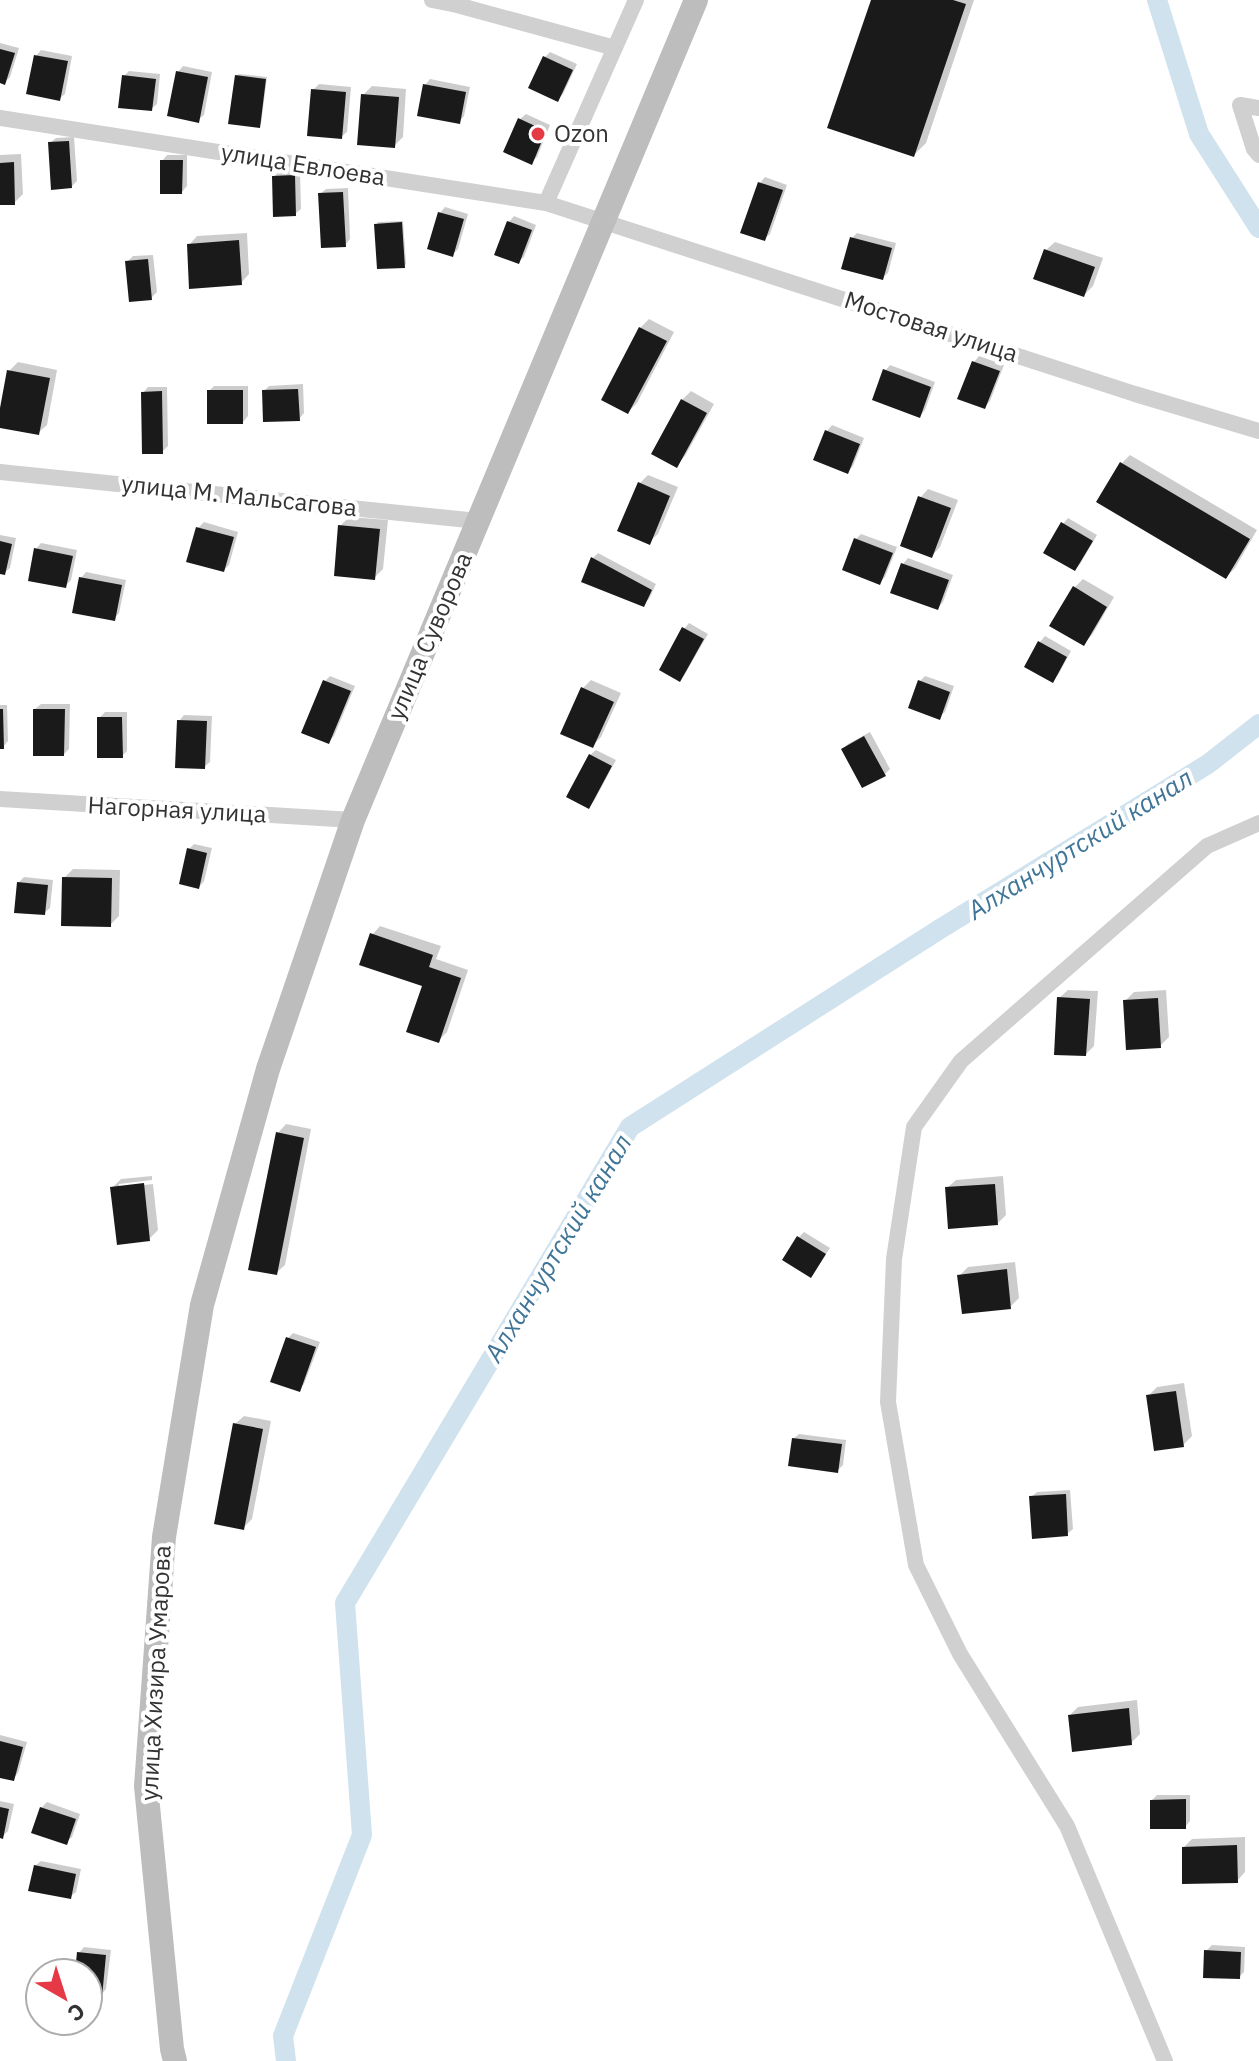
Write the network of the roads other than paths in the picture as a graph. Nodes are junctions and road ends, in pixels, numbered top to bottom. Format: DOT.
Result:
graph roads {
  1 [pos="432,0"];
  2 [pos="636,0"];
  3 [pos="696,0"];
  4 [pos="615,48"];
  5 [pos="1259,108"];
  6 [pos="0,118"];
  7 [pos="1259,155"];
  8 [pos="546,203"];
  9 [pos="605,221"];
  10 [pos="1259,431"];
  11 [pos="0,472"];
  12 [pos="478,521"];
  13 [pos="0,799"];
  14 [pos="353,820"];
  15 [pos="1259,823"];
  16 [pos="207,1288"];
  17 [pos="175,2061"];
  18 [pos="1165,2061"];
  1 -- 4 [label="street"];
  2 -- 4 [label="street"];
  3 -- 9 [label="main road, улица Суворова"];
  4 -- 8 [label="street"];
  5 -- 7 [label="street"];
  6 -- 8 [label="street, улица Евлоева"];
  8 -- 9 [label="street, улица Евлоева"];
  9 -- 10 [label="street, Мостовая улица"];
  9 -- 12 [label="main road, улица Суворова"];
  11 -- 12 [label="street, улица М. Мальсагова"];
  12 -- 14 [label="main road, улица Суворова"];
  13 -- 14 [label="street, Нагорная улица"];
  14 -- 16 [label="main road, улица Суворова"];
  15 -- 18 [label="street"];
  16 -- 17 [label="main road, улица Хизира Умарова"];
}
